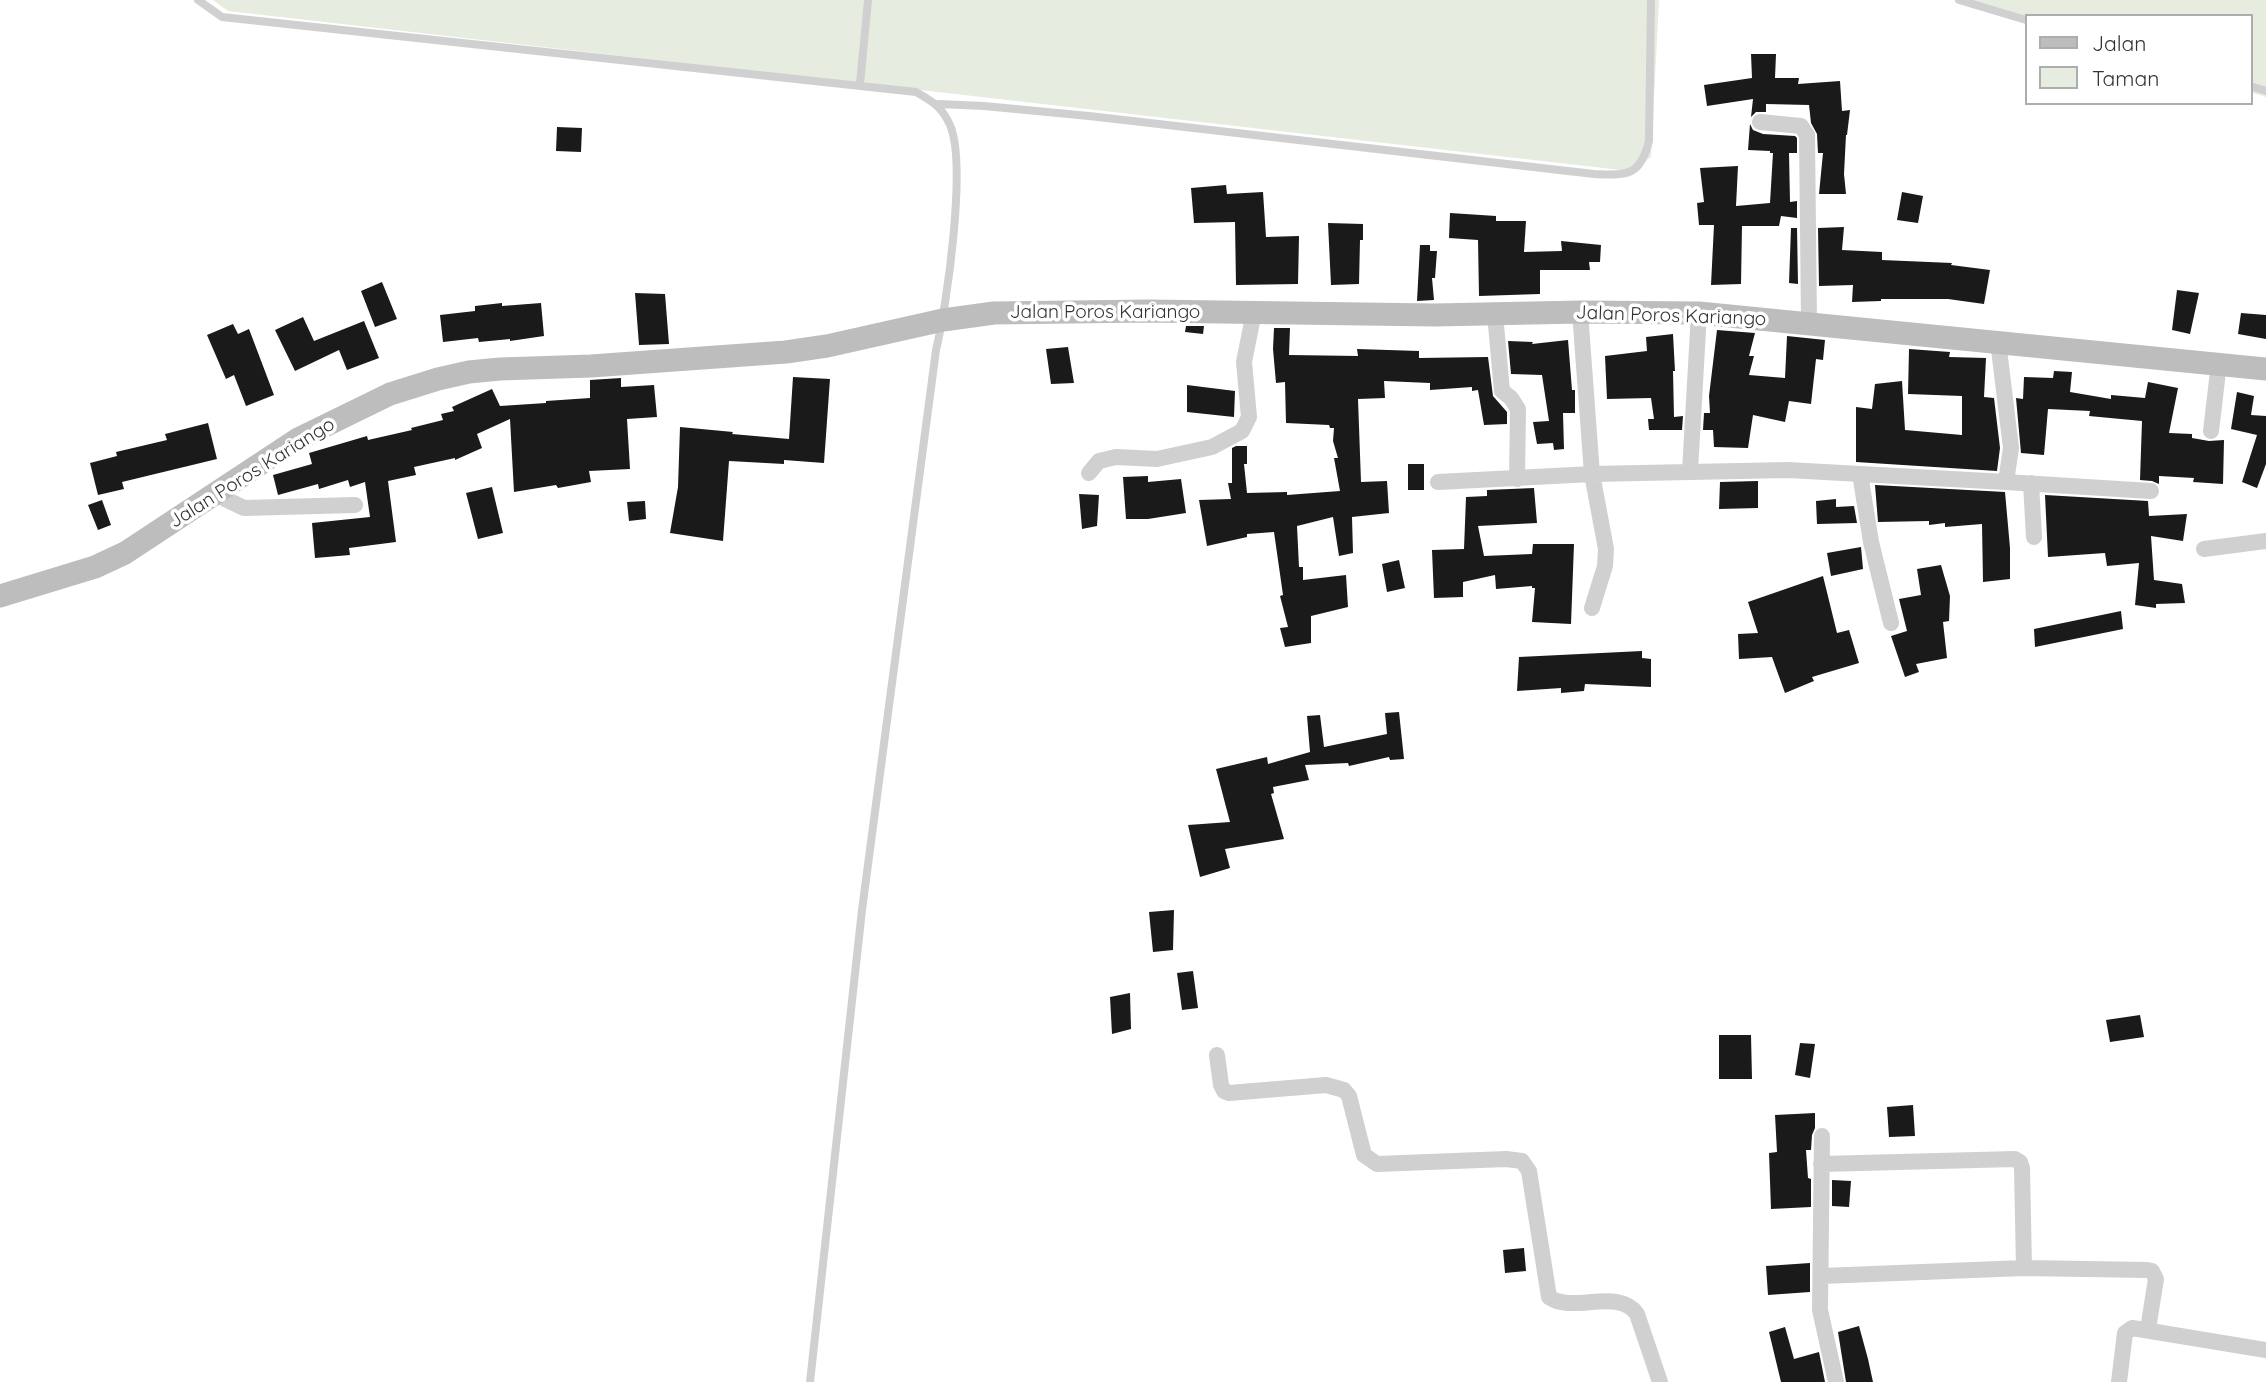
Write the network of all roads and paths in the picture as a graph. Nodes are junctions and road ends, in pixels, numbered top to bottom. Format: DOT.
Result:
graph roads {
  1 [pos="198,0"];
  2 [pos="868,0"];
  3 [pos="1651,0"];
  4 [pos="1959,0"];
  5 [pos="2024,19"];
  6 [pos="860,84"];
  7 [pos="938,104"];
  8 [pos="1760,122"];
  9 [pos="1254,312"];
  10 [pos="1580,312"];
  11 [pos="1699,313"];
  12 [pos="1495,314"];
  13 [pos="943,320"];
  14 [pos="1810,323"];
  15 [pos="1998,341"];
  16 [pos="2219,363"];
  17 [pos="2266,369"];
  18 [pos="2211,431"];
  19 [pos="1690,471"];
  20 [pos="1089,473"];
  21 [pos="1592,474"];
  22 [pos="1860,474"];
  23 [pos="1517,479"];
  24 [pos="1438,482"];
  25 [pos="2006,482"];
  26 [pos="2031,483"];
  27 [pos="2151,491"];
  28 [pos="215,494"];
  29 [pos="355,505"];
  30 [pos="2034,537"];
  31 [pos="2266,541"];
  32 [pos="2204,549"];
  33 [pos="0,596"];
  34 [pos="1592,608"];
  35 [pos="1891,623"];
  36 [pos="1217,1055"];
  37 [pos="1822,1136"];
  38 [pos="1821,1164"];
  39 [pos="2024,1268"];
  40 [pos="1822,1276"];
  41 [pos="2148,1329"];
  42 [pos="2266,1350"];
  43 [pos="810,1382"];
  44 [pos="1660,1382"];
  45 [pos="1836,1382"];
  46 [pos="2119,1382"];
  1 -- 6 [label="lane"];
  2 -- 6 [label="lane"];
  3 -- 7 [label="lane"];
  4 -- 5 [label="lane"];
  6 -- 7 [label="lane"];
  7 -- 13 [label="lane"];
  8 -- 14 [label="street"];
  9 -- 12 [label="main road, Jalan Poros Kariango"];
  9 -- 13 [label="main road, Jalan Poros Kariango"];
  9 -- 20 [label="street"];
  10 -- 11 [label="main road, Jalan Poros Kariango"];
  10 -- 12 [label="main road, Jalan Poros Kariango"];
  10 -- 21 [label="street"];
  11 -- 14 [label="main road, Jalan Poros Kariango"];
  11 -- 19 [label="street"];
  12 -- 23 [label="street"];
  13 -- 28 [label="main road, Jalan Poros Kariango"];
  13 -- 43 [label="lane"];
  14 -- 15 [label="main road, Jalan Poros Kariango"];
  15 -- 16 [label="main road, Jalan Poros Kariango"];
  15 -- 25 [label="street"];
  16 -- 17 [label="main road, Jalan Poros Kariango"];
  16 -- 18 [label="street"];
  19 -- 21 [label="street"];
  19 -- 22 [label="street"];
  21 -- 23 [label="street"];
  21 -- 34 [label="street"];
  22 -- 25 [label="street"];
  22 -- 35 [label="street"];
  23 -- 24 [label="street"];
  25 -- 26 [label="street"];
  26 -- 27 [label="street"];
  26 -- 30 [label="street"];
  28 -- 29 [label="street"];
  28 -- 33 [label="main road, Jalan Poros Kariango"];
  31 -- 32 [label="street"];
  36 -- 44 [label="street"];
  37 -- 38 [label="street"];
  38 -- 39 [label="street"];
  38 -- 40 [label="street"];
  39 -- 40 [label="street"];
  39 -- 41 [label="street"];
  40 -- 45 [label="street"];
  41 -- 42 [label="street"];
  41 -- 46 [label="street"];
}
